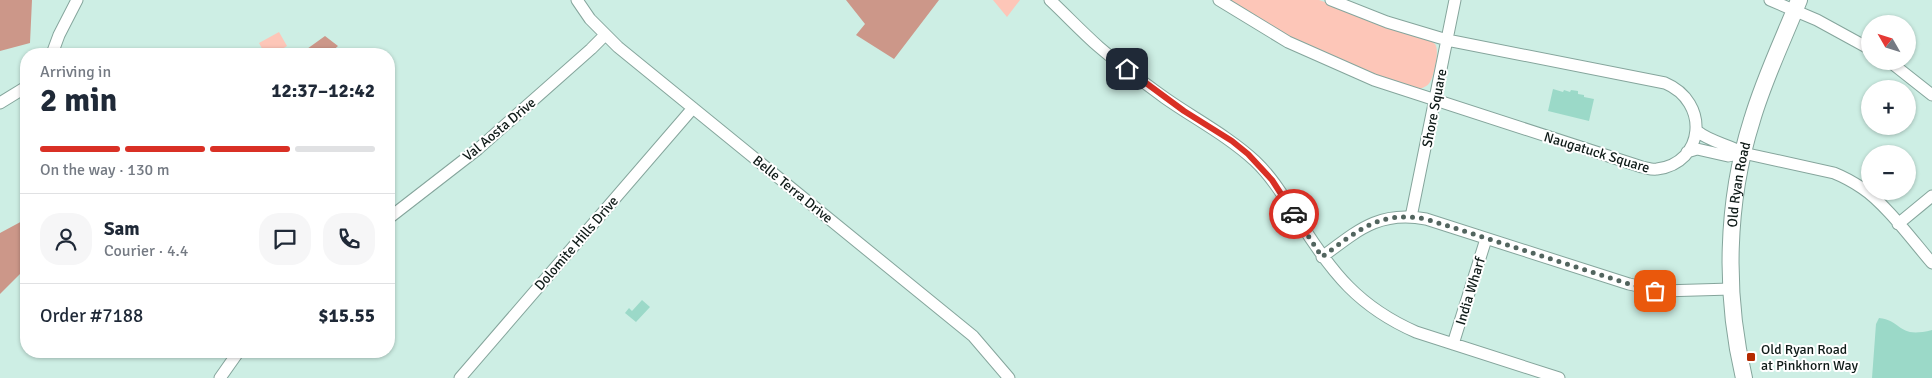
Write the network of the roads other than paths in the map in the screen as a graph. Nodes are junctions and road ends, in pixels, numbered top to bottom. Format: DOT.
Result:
graph roads {
  1 [pos="77,0"];
  2 [pos="577,0"];
  3 [pos="1050,0"];
  4 [pos="1219,0"];
  5 [pos="1331,0"];
  6 [pos="1455,0"];
  7 [pos="1770,0"];
  8 [pos="1797,5"];
  9 [pos="605,35"];
  10 [pos="1447,40"];
  11 [pos="1861,44"];
  12 [pos="54,48"];
  13 [pos="1900,70"];
  14 [pos="20,91"];
  15 [pos="1932,95"];
  16 [pos="1435,100"];
  17 [pos="0,103"];
  18 [pos="693,108"];
  19 [pos="1696,131"];
  20 [pos="1687,152"];
  21 [pos="1743,153"];
  22 [pos="1932,196"];
  23 [pos="395,213"];
  24 [pos="1412,216"];
  25 [pos="1898,224"];
  26 [pos="1486,239"];
  27 [pos="1322,257"];
  28 [pos="1932,263"];
  29 [pos="1732,289"];
  30 [pos="1453,344"];
  31 [pos="234,358"];
  32 [pos="220,378"];
  33 [pos="460,378"];
  34 [pos="1010,378"];
  35 [pos="1559,378"];
  36 [pos="1744,378"];
  1 -- 12 [label="street"];
  2 -- 9 [label="street, Belle Terra Drive"];
  3 -- 27 [label="street"];
  4 -- 16 [label="street, Naugatuck Square"];
  5 -- 10 [label="street"];
  6 -- 10 [label="street, Shore Square"];
  7 -- 8 [label="street"];
  8 -- 11 [label="street"];
  8 -- 21 [label="street, Old Ryan Road"];
  9 -- 18 [label="street, Belle Terra Drive"];
  9 -- 23 [label="street, Val Aosta Drive"];
  10 -- 16 [label="street, Shore Square"];
  10 -- 19 [label="street"];
  13 -- 15 [label="street"];
  14 -- 17 [label="street"];
  16 -- 20 [label="street, Naugatuck Square"];
  16 -- 24 [label="street, Shore Square"];
  18 -- 33 [label="street, Dolomite Hills Drive"];
  18 -- 34 [label="street, Belle Terra Drive"];
  19 -- 20 [label="street"];
  19 -- 21 [label="street"];
  20 -- 21 [label="street"];
  21 -- 25 [label="street"];
  21 -- 29 [label="street, Old Ryan Road"];
  22 -- 25 [label="street"];
  24 -- 26 [label="street"];
  24 -- 27 [label="street"];
  25 -- 28 [label="street"];
  26 -- 29 [label="street"];
  26 -- 30 [label="street, India Wharf"];
  27 -- 30 [label="street"];
  29 -- 36 [label="street, Old Ryan Road"];
  30 -- 35 [label="street"];
  31 -- 32 [label="street"];
}
